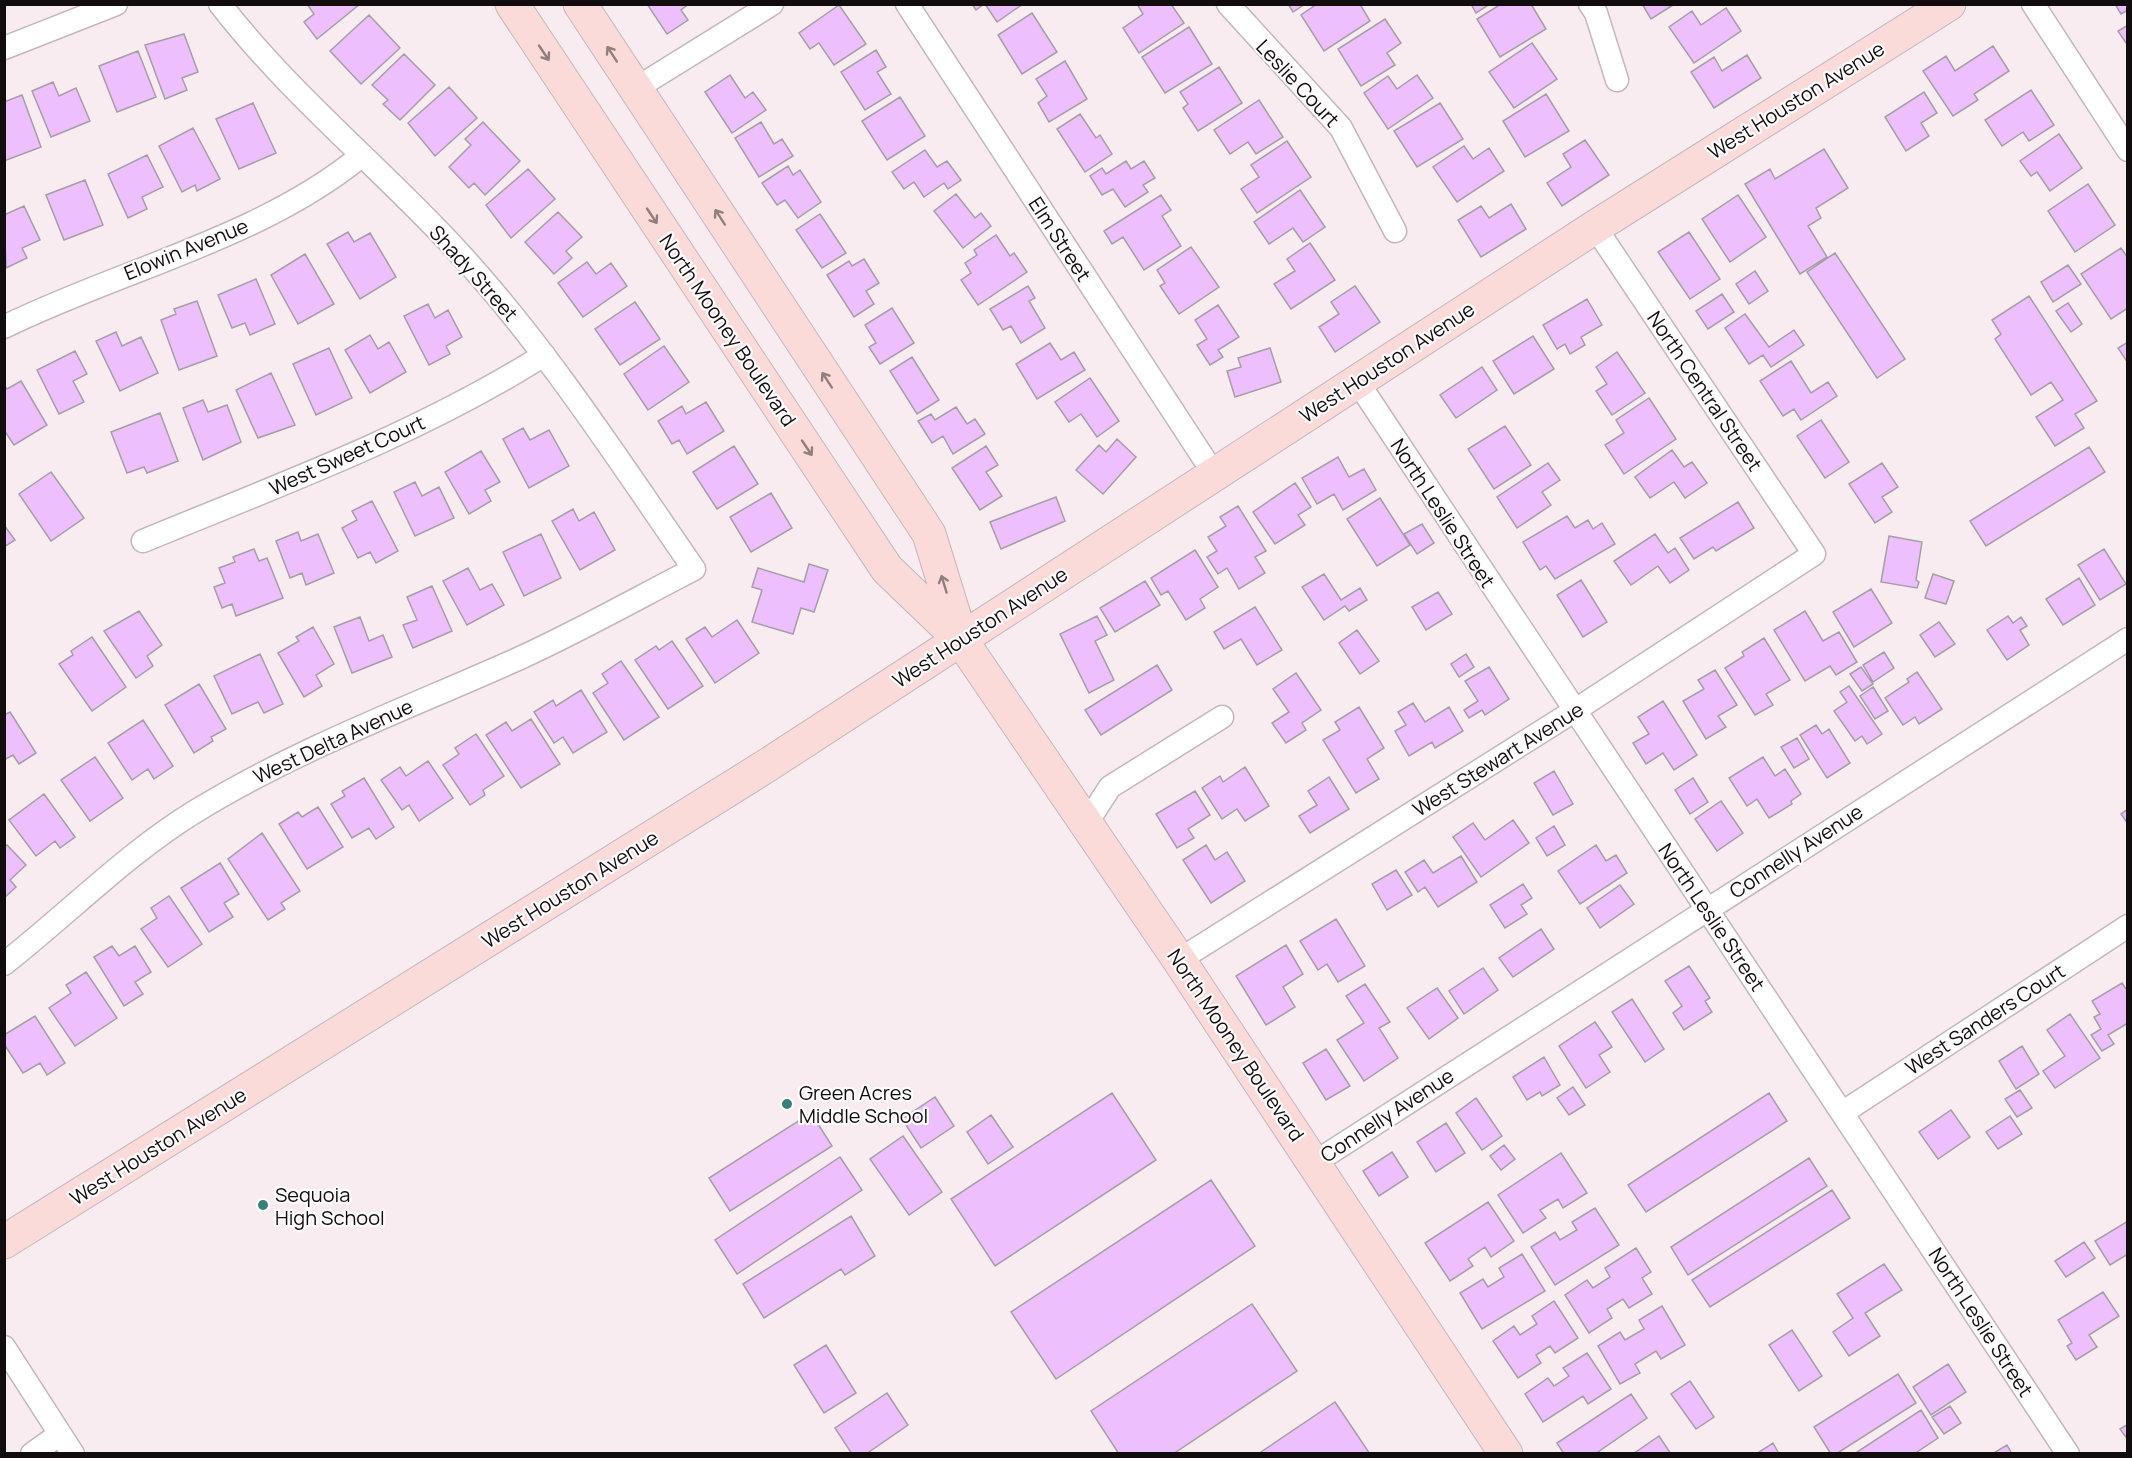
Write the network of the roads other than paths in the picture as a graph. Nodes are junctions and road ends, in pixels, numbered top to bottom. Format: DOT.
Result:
graph roads {
  1 [pos="116,4"];
  2 [pos="220,4"];
  3 [pos="512,4"];
  4 [pos="580,4"];
  5 [pos="772,4"];
  6 [pos="907,4"];
  7 [pos="1228,4"];
  8 [pos="1590,4"];
  9 [pos="1949,4"];
  10 [pos="2033,4"];
  11 [pos="4,48"];
  12 [pos="1617,80"];
  13 [pos="635,89"];
  14 [pos="2127,150"];
  15 [pos="361,156"];
  16 [pos="1595,227"];
  17 [pos="1395,231"];
  18 [pos="4,327"];
  19 [pos="544,355"];
  20 [pos="1357,381"];
  21 [pos="1214,474"];
  22 [pos="142,541"];
  23 [pos="1814,554"];
  24 [pos="694,569"];
  25 [pos="2127,639"];
  26 [pos="961,640"];
  27 [pos="1574,711"];
  28 [pos="1222,717"];
  29 [pos="1086,824"];
  30 [pos="1706,908"];
  31 [pos="2127,926"];
  32 [pos="1179,960"];
  33 [pos="4,964"];
  34 [pos="1842,1113"];
  35 [pos="1314,1163"];
  36 [pos="4,1242"];
  37 [pos="4,1347"];
  38 [pos="60,1434"];
  39 [pos="32,1454"];
  40 [pos="73,1454"];
  41 [pos="1506,1454"];
  42 [pos="2068,1454"];
  1 -- 11 [label="street"];
  2 -- 15 [label="street, Shady Street"];
  3 -- 26 [label="street, North Mooney Boulevard, one-way"];
  13 -- 4 [label="street, North Mooney Boulevard, one-way"];
  5 -- 13 [label="street"];
  6 -- 21 [label="street, Elm Street"];
  7 -- 17 [label="street, Leslie Court"];
  8 -- 12 [label="street"];
  9 -- 16 [label="street, West Houston Avenue"];
  10 -- 14 [label="street"];
  26 -- 13 [label="street, North Mooney Boulevard, one-way"];
  15 -- 18 [label="street, Elowin Avenue"];
  15 -- 19 [label="street, Shady Street"];
  16 -- 20 [label="street, West Houston Avenue"];
  16 -- 23 [label="street, North Central Street"];
  19 -- 22 [label="street, West Sweet Court"];
  19 -- 24 [label="street, Shady Street"];
  20 -- 21 [label="street, West Houston Avenue"];
  20 -- 27 [label="street, North Leslie Street"];
  21 -- 26 [label="street, West Houston Avenue"];
  23 -- 27 [label="street, West Stewart Avenue"];
  24 -- 33 [label="street, West Delta Avenue"];
  25 -- 30 [label="street, Connelly Avenue"];
  26 -- 29 [label="street, North Mooney Boulevard"];
  26 -- 36 [label="street, West Houston Avenue"];
  27 -- 30 [label="street, North Leslie Street"];
  27 -- 32 [label="street, West Stewart Avenue"];
  28 -- 29 [label="street"];
  29 -- 32 [label="street, North Mooney Boulevard"];
  30 -- 34 [label="street, North Leslie Street"];
  30 -- 35 [label="street, Connelly Avenue"];
  31 -- 34 [label="street, West Sanders Court"];
  32 -- 35 [label="street, North Mooney Boulevard"];
  34 -- 42 [label="street, North Leslie Street"];
  35 -- 41 [label="street, North Mooney Boulevard"];
  37 -- 38 [label="street"];
  38 -- 39 [label="street"];
  38 -- 40 [label="street"];
}
